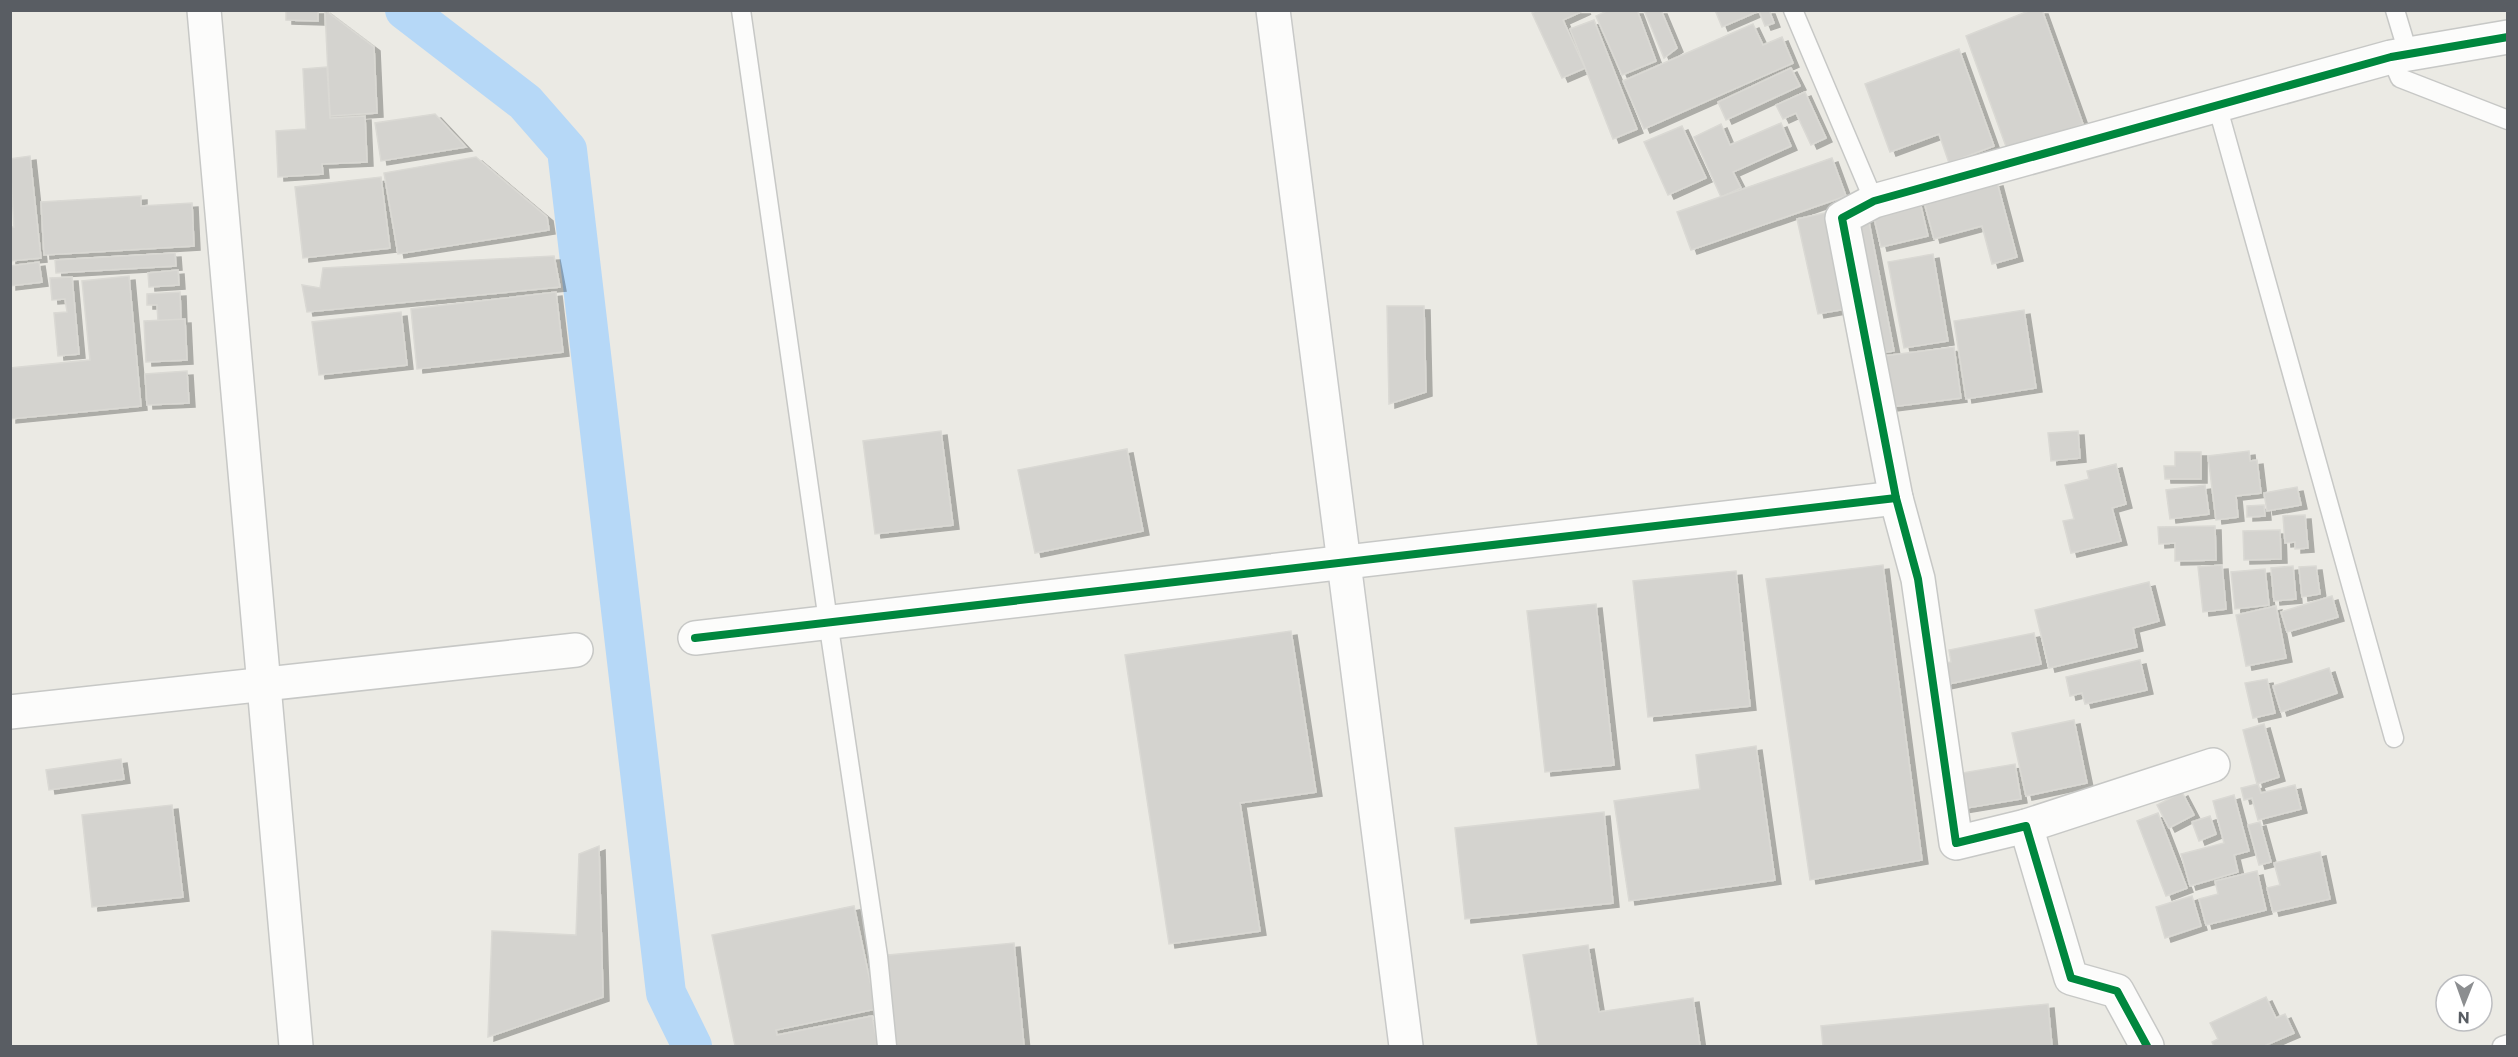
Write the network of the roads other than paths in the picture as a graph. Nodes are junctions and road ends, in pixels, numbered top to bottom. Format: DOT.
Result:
graph roads {
  1 [pos="204,10"];
  2 [pos="741,10"];
  3 [pos="1274,10"];
  4 [pos="1793,10"];
  5 [pos="2395,10"];
  6 [pos="2508,37"];
  7 [pos="2400,55"];
  8 [pos="2217,105"];
  9 [pos="2508,120"];
  10 [pos="1874,201"];
  11 [pos="1896,498"];
  12 [pos="1346,562"];
  13 [pos="828,621"];
  14 [pos="695,638"];
  15 [pos="576,650"];
  16 [pos="263,686"];
  17 [pos="10,712"];
  18 [pos="2394,738"];
  19 [pos="2213,765"];
  20 [pos="2026,826"];
  21 [pos="2508,1044"];
  22 [pos="296,1047"];
  23 [pos="887,1047"];
  24 [pos="1406,1047"];
  25 [pos="2147,1047"];
  26 [pos="2502,1047"];
  1 -- 16 [label="street"];
  2 -- 13 [label="lane"];
  3 -- 12 [label="street"];
  4 -- 10 [label="lane"];
  5 -- 7 [label="lane"];
  6 -- 7 [label="street"];
  7 -- 8 [label="street"];
  7 -- 9 [label="lane"];
  8 -- 10 [label="street"];
  8 -- 18 [label="lane"];
  10 -- 11 [label="street"];
  11 -- 12 [label="street"];
  11 -- 20 [label="street"];
  12 -- 13 [label="street"];
  12 -- 24 [label="street"];
  13 -- 14 [label="street"];
  13 -- 23 [label="lane"];
  15 -- 16 [label="street"];
  16 -- 17 [label="street"];
  16 -- 22 [label="street"];
  19 -- 20 [label="street"];
  20 -- 25 [label="street"];
  21 -- 26 [label="lane"];
}
